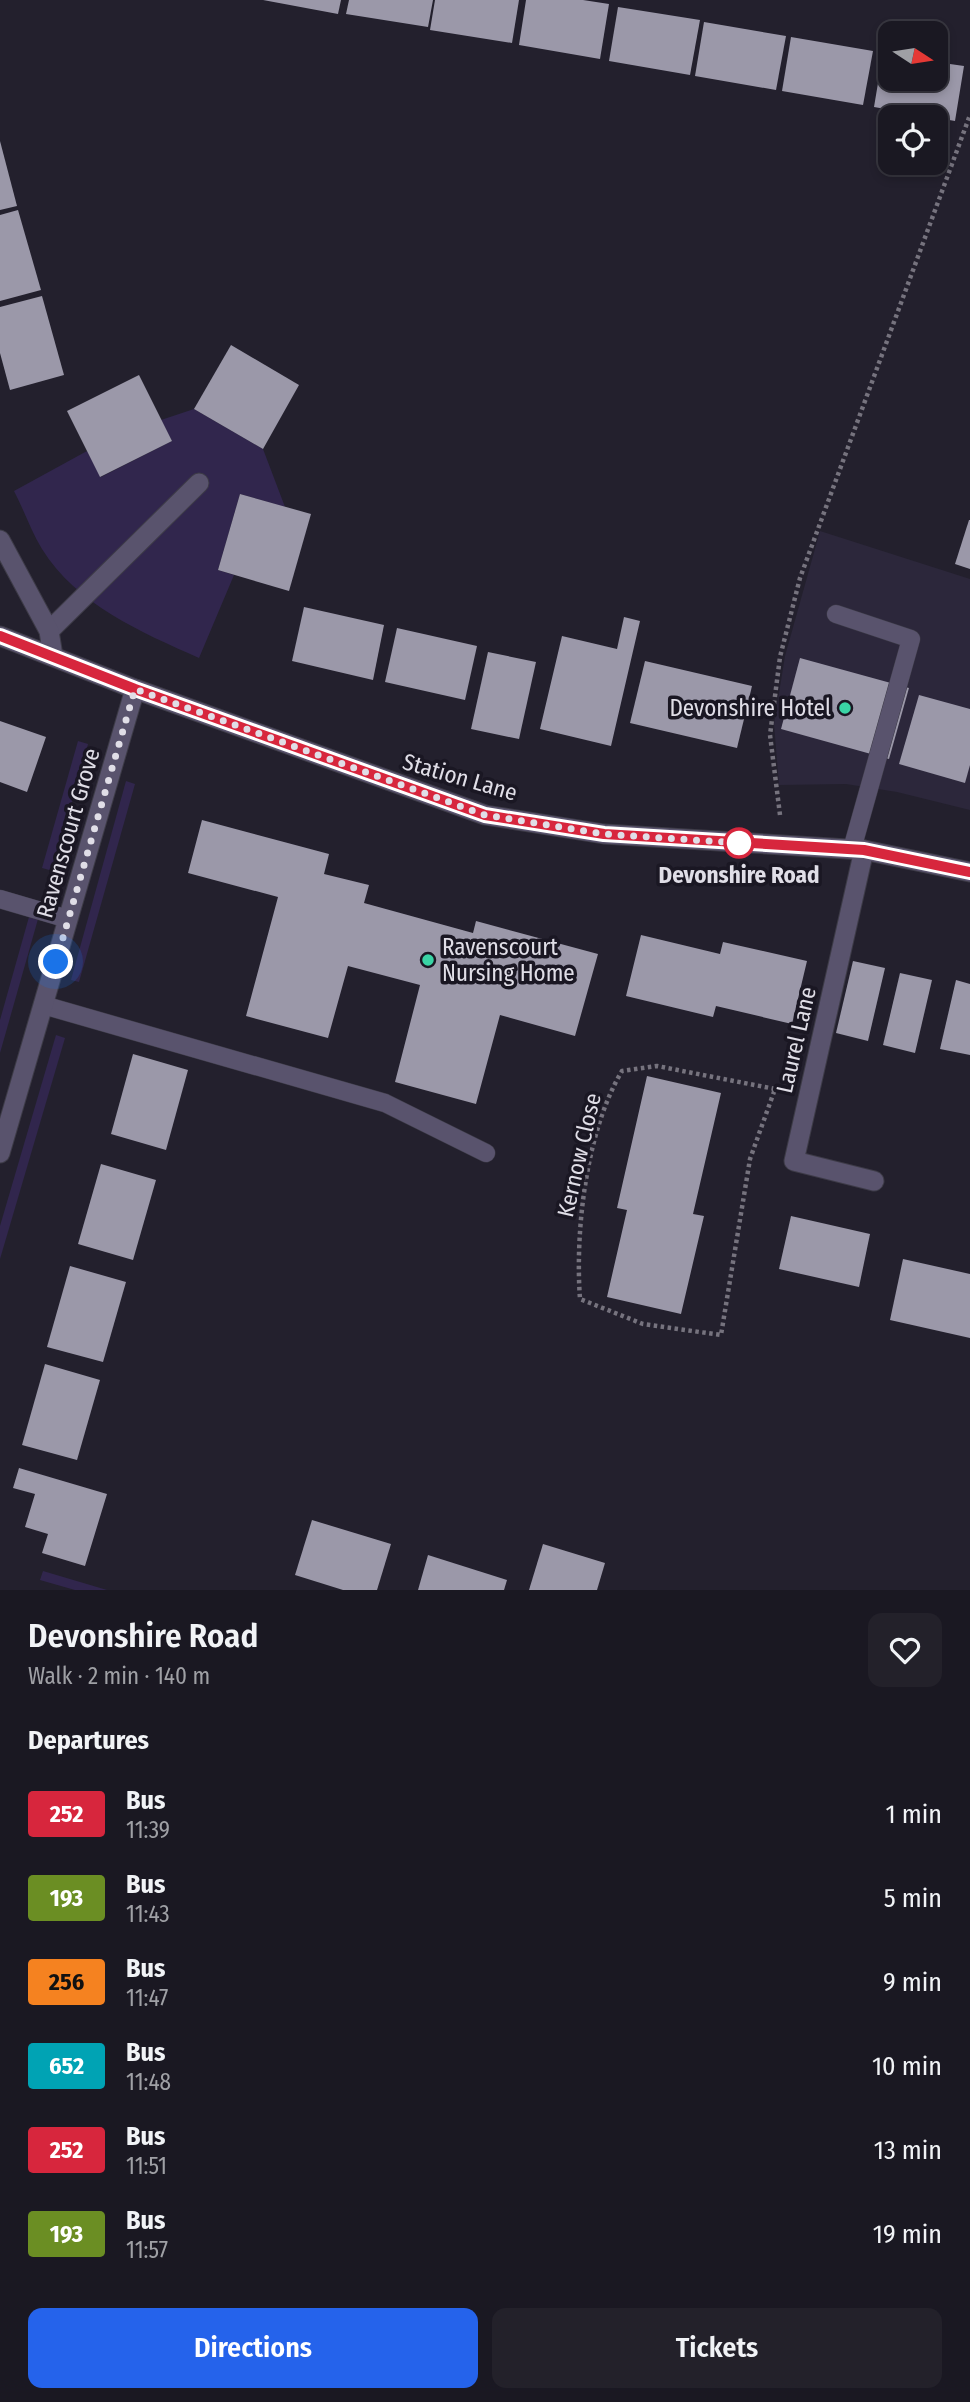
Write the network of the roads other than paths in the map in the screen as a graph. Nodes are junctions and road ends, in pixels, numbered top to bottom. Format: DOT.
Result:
graph roads {
  1 [pos="198,483"];
  2 [pos="0,540"];
  3 [pos="836,614"];
  4 [pos="49,631"];
  5 [pos="0,636"];
  6 [pos="53,656"];
  7 [pos="135,689"];
  8 [pos="858,850"];
  9 [pos="970,872"];
  10 [pos="0,899"];
  11 [pos="68,919"];
  12 [pos="43,1005"];
  13 [pos="0,1153"];
  14 [pos="486,1153"];
  15 [pos="874,1181"];
  1 -- 4 [label="street"];
  2 -- 4 [label="street"];
  3 -- 8 [label="lane"];
  4 -- 6 [label="street"];
  5 -- 6 [label="street, Station Lane"];
  6 -- 7 [label="street, Station Lane"];
  7 -- 8 [label="street, Station Lane"];
  7 -- 11 [label="street, Ravenscourt Grove"];
  8 -- 9 [label="street, Station Lane"];
  8 -- 15 [label="street, Laurel Lane"];
  10 -- 11 [label="lane"];
  11 -- 12 [label="street, Ravenscourt Grove"];
  12 -- 13 [label="street, Ravenscourt Grove"];
  12 -- 14 [label="lane"];
}
